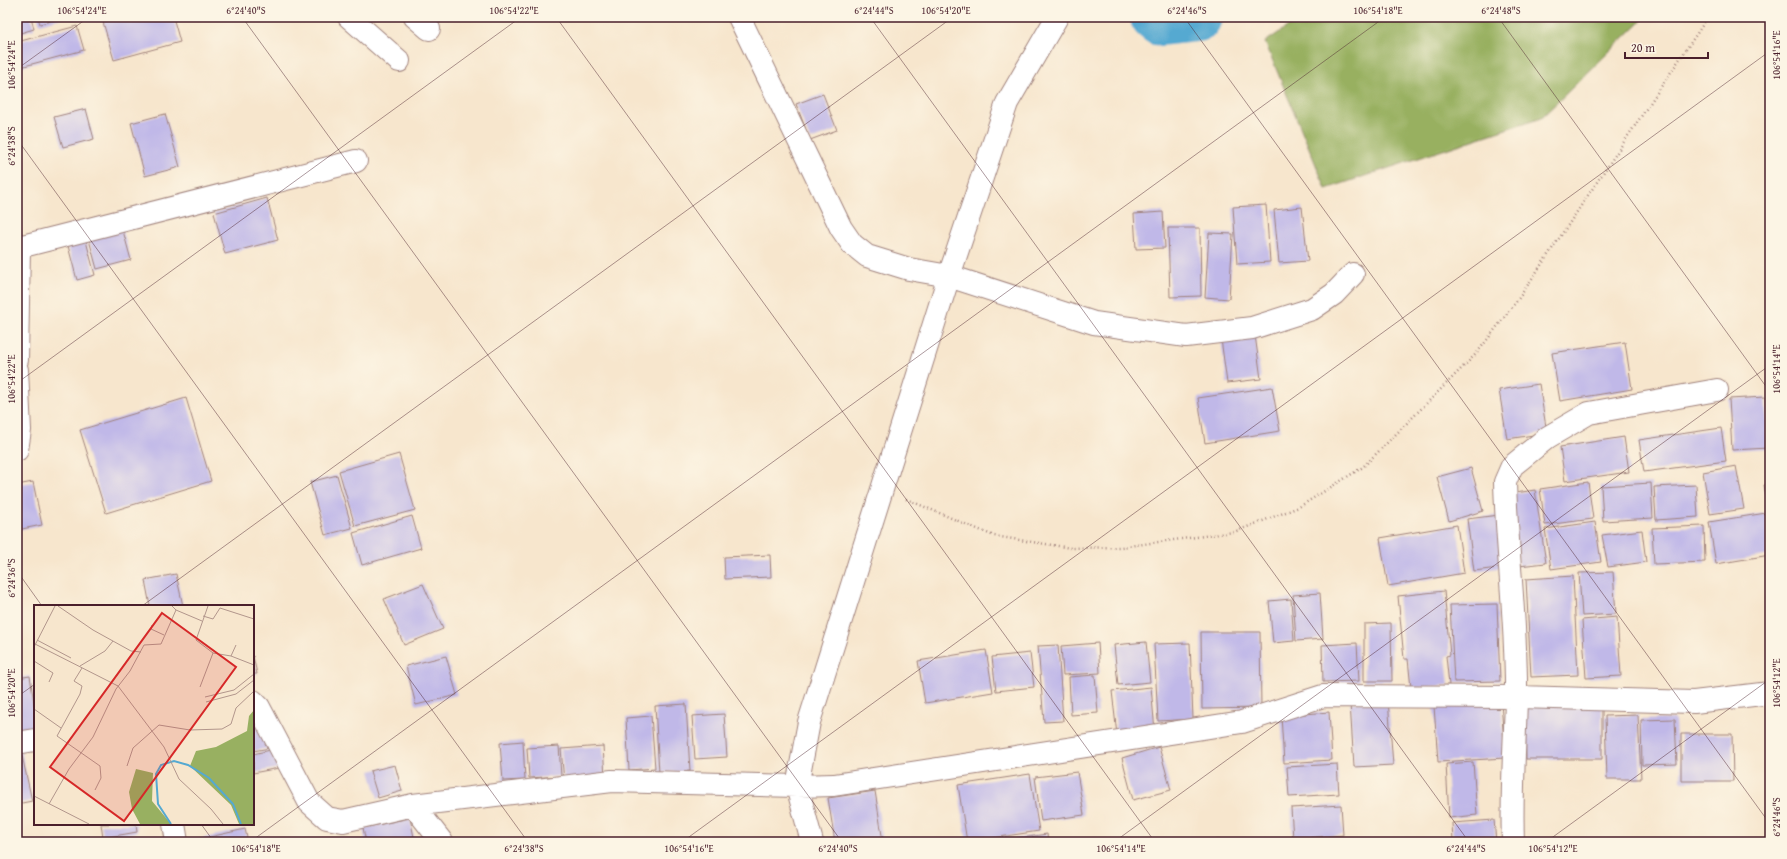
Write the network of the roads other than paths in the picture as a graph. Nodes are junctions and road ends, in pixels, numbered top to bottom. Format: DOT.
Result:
graph roads {
  1 [pos="350,17"];
  2 [pos="739,17"];
  3 [pos="1057,17"];
  4 [pos="399,61"];
  5 [pos="356,161"];
  6 [pos="18,246"];
  7 [pos="1353,274"];
  8 [pos="949,276"];
  9 [pos="17,360"];
  10 [pos="17,370"];
  11 [pos="1717,390"];
  12 [pos="17,450"];
  13 [pos="1770,692"];
  14 [pos="1516,697"];
  15 [pos="254,702"];
  16 [pos="34,740"];
  17 [pos="17,743"];
  18 [pos="797,786"];
  19 [pos="413,805"];
  20 [pos="174,825"];
  21 [pos="177,842"];
  22 [pos="442,842"];
  23 [pos="812,842"];
  24 [pos="1513,842"];
  1 -- 4 [label="street"];
  2 -- 8 [label="street"];
  3 -- 8 [label="street"];
  5 -- 6 [label="street"];
  6 -- 9 [label="street"];
  7 -- 8 [label="street"];
  8 -- 18 [label="street"];
  10 -- 12 [label="street"];
  11 -- 14 [label="street"];
  13 -- 14 [label="street"];
  14 -- 18 [label="street"];
  14 -- 24 [label="street"];
  15 -- 19 [label="street"];
  16 -- 17 [label="street"];
  18 -- 19 [label="street"];
  18 -- 23 [label="street"];
  19 -- 22 [label="street"];
  20 -- 21 [label="street"];
}
